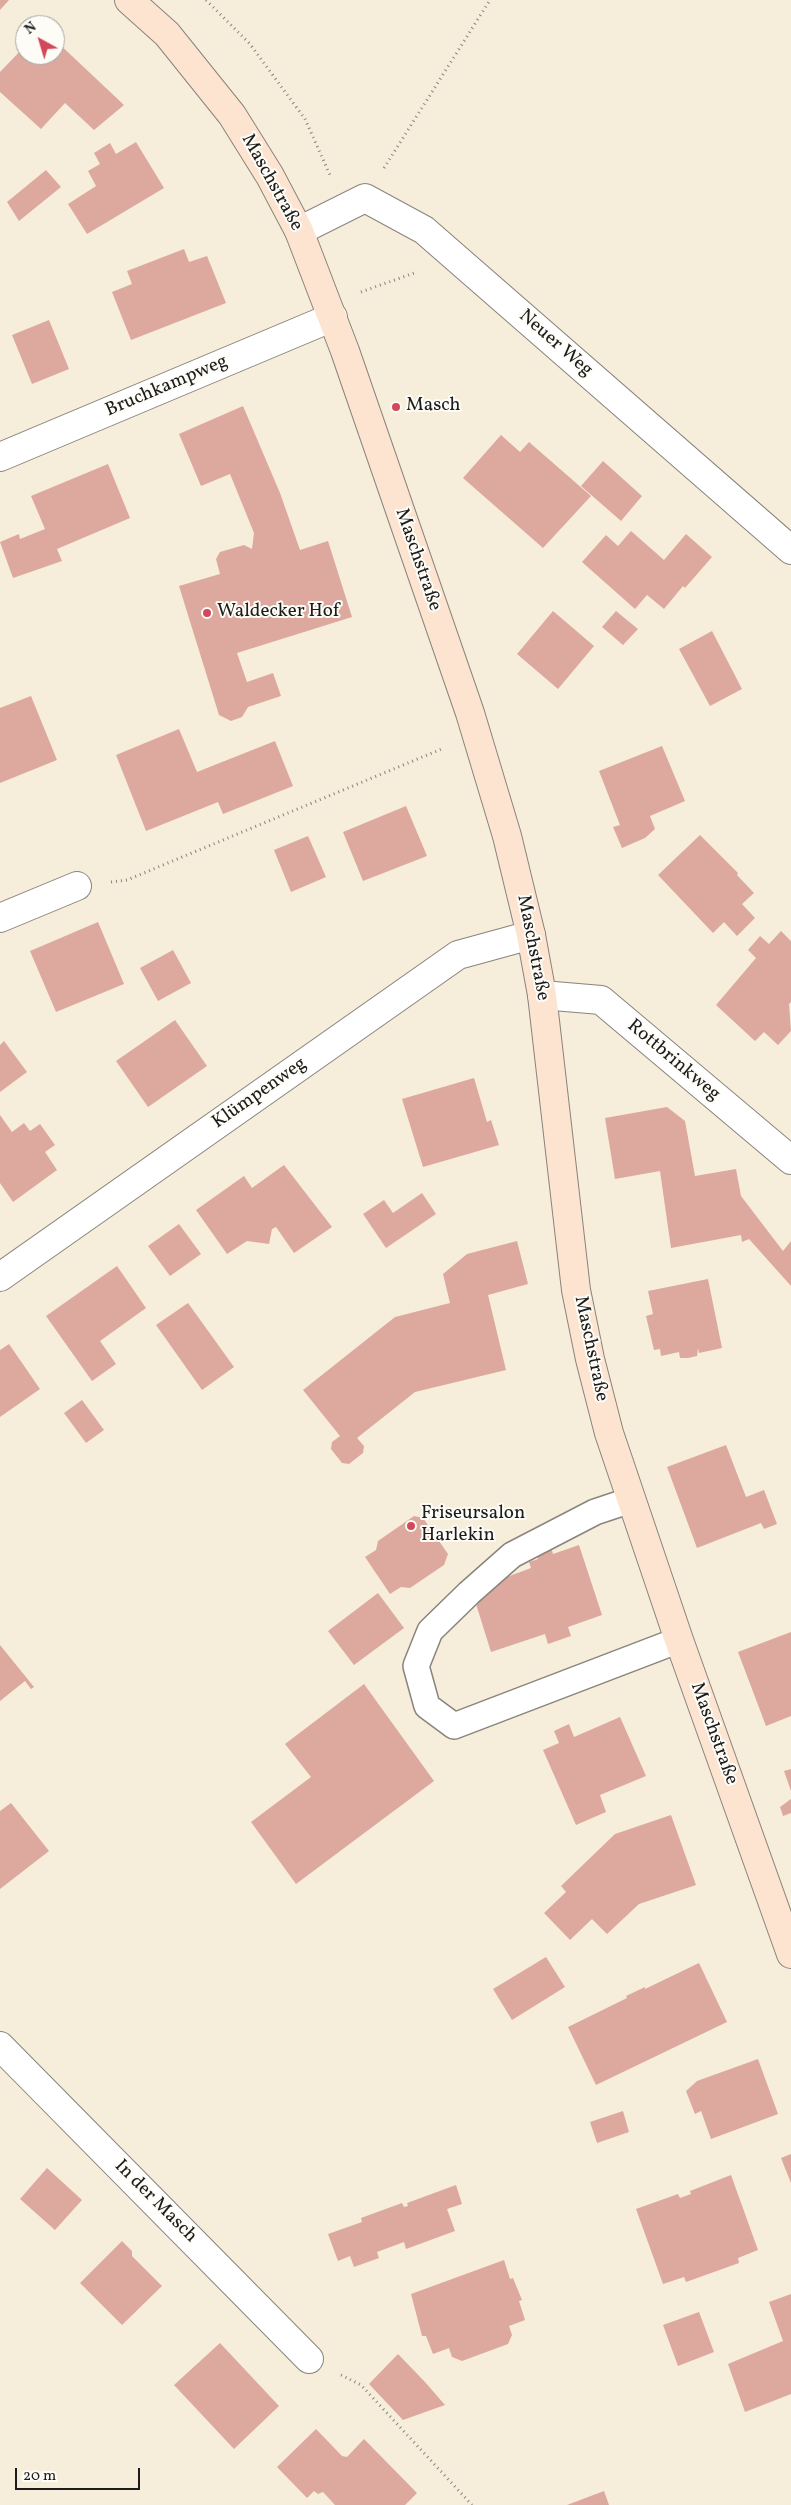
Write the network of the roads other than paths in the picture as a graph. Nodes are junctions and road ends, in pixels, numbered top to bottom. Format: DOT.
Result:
graph roads {
  1 [pos="129,0"];
  2 [pos="299,231"];
  3 [pos="330,311"];
  4 [pos="0,457"];
  5 [pos="791,550"];
  6 [pos="77,886"];
  7 [pos="0,918"];
  8 [pos="531,935"];
  9 [pos="542,995"];
  10 [pos="791,1160"];
  11 [pos="0,1277"];
  12 [pos="630,1500"];
  13 [pos="679,1640"];
  14 [pos="791,1954"];
  15 [pos="0,2046"];
  16 [pos="309,2359"];
  1 -- 2 [label="street, Maschstraße"];
  2 -- 3 [label="street, Maschstraße"];
  2 -- 5 [label="street, Neuer Weg"];
  3 -- 4 [label="street, Bruchkampweg"];
  3 -- 8 [label="street, Maschstraße"];
  6 -- 7 [label="street"];
  8 -- 9 [label="street, Maschstraße"];
  8 -- 11 [label="street, Klümpenweg"];
  9 -- 10 [label="street, Rottbrinkweg"];
  9 -- 12 [label="street, Maschstraße"];
  12 -- 13 [label="street, Maschstraße"];
  12 -- 13 [label="lane"];
  13 -- 14 [label="street, Maschstraße"];
  15 -- 16 [label="street, In der Masch"];
}
